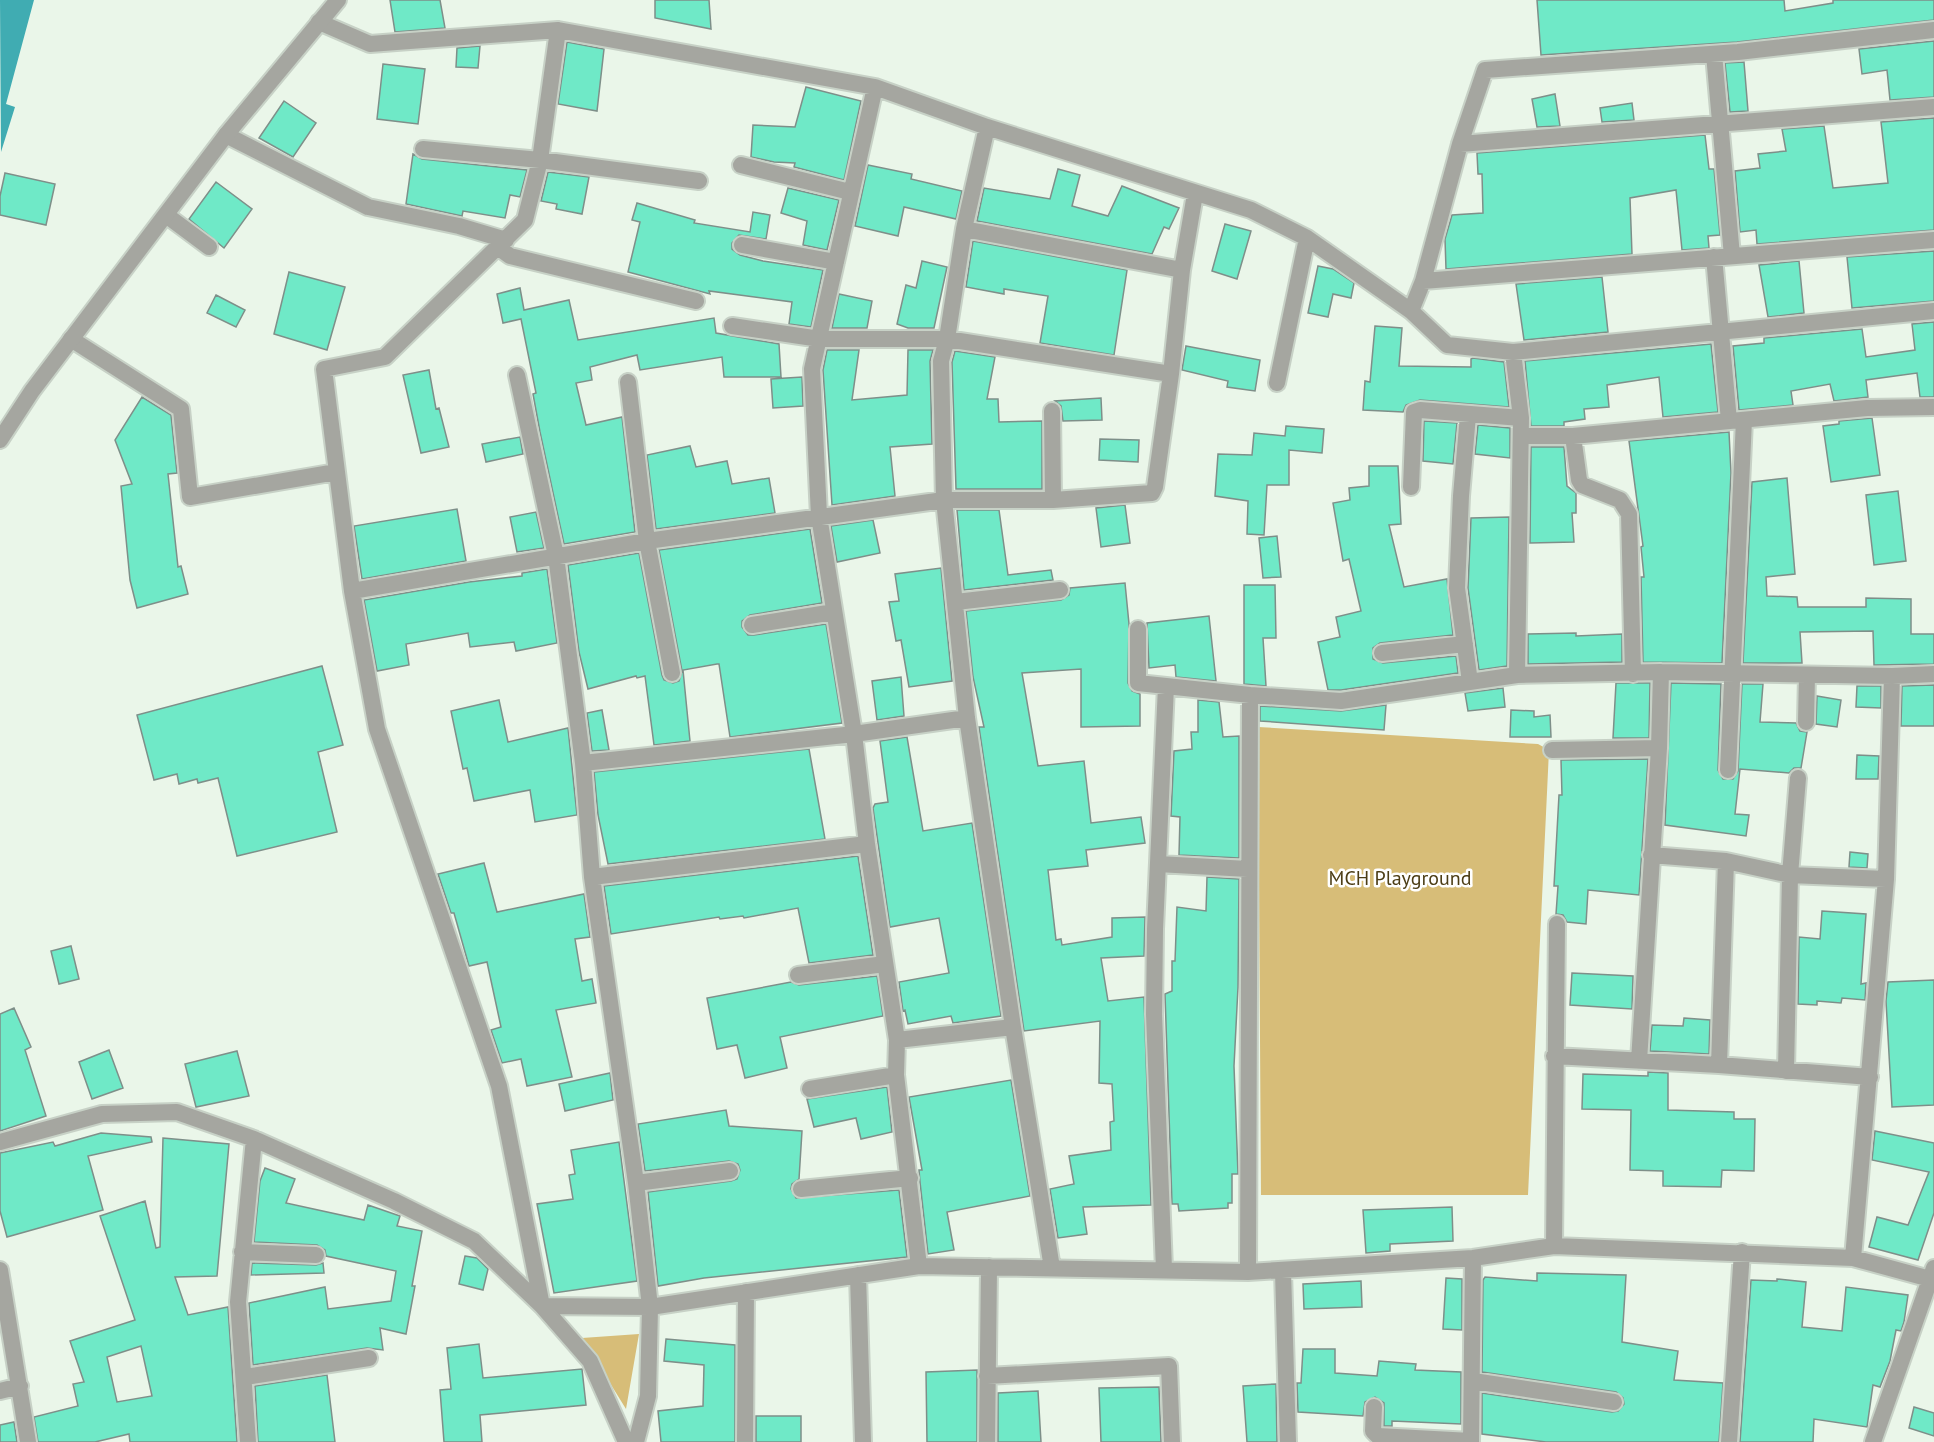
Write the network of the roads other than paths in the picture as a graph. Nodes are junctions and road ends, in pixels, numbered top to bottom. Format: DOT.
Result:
graph roads {
  1 [pos="338,0"];
  2 [pos="319,22"];
  3 [pos="558,30"];
  4 [pos="1934,30"];
  5 [pos="1714,54"];
  6 [pos="875,87"];
  7 [pos="1934,107"];
  8 [pos="1720,123"];
  9 [pos="987,127"];
  10 [pos="226,135"];
  11 [pos="1460,144"];
  12 [pos="423,149"];
  13 [pos="540,160"];
  14 [pos="741,165"];
  15 [pos="699,181"];
  16 [pos="850,192"];
  17 [pos="1195,194"];
  18 [pos="165,215"];
  19 [pos="963,229"];
  20 [pos="1306,238"];
  21 [pos="1934,240"];
  22 [pos="503,244"];
  23 [pos="742,246"];
  24 [pos="209,247"];
  25 [pos="1732,256"];
  26 [pos="1714,257"];
  27 [pos="836,262"];
  28 [pos="1182,270"];
  29 [pos="1423,280"];
  30 [pos="696,301"];
  31 [pos="1411,311"];
  32 [pos="1934,311"];
  33 [pos="732,326"];
  34 [pos="1720,332"];
  35 [pos="72,339"];
  36 [pos="820,339"];
  37 [pos="947,339"];
  38 [pos="1513,352"];
  39 [pos="1171,374"];
  40 [pos="517,375"];
  41 [pos="628,382"];
  42 [pos="1277,383"];
  43 [pos="1934,407"];
  44 [pos="1052,411"];
  45 [pos="1468,415"];
  46 [pos="1521,418"];
  47 [pos="1736,421"];
  48 [pos="1521,436"];
  49 [pos="1573,436"];
  50 [pos="0,441"];
  51 [pos="336,472"];
  52 [pos="1411,487"];
  53 [pos="944,500"];
  54 [pos="1053,500"];
  55 [pos="819,516"];
  56 [pos="647,541"];
  57 [pos="556,556"];
  58 [pos="1060,590"];
  59 [pos="352,591"];
  60 [pos="956,602"];
  61 [pos="834,612"];
  62 [pos="752,626"];
  63 [pos="1138,629"];
  64 [pos="1465,644"];
  65 [pos="1382,654"];
  66 [pos="1660,672"];
  67 [pos="672,673"];
  68 [pos="1733,673"];
  69 [pos="1633,674"];
  70 [pos="1934,674"];
  71 [pos="1517,675"];
  72 [pos="1807,675"];
  73 [pos="1892,676"];
  74 [pos="1470,682"];
  75 [pos="1166,686"];
  76 [pos="1250,695"];
  77 [pos="967,717"];
  78 [pos="1806,722"];
  79 [pos="854,734"];
  80 [pos="1659,748"];
  81 [pos="1552,750"];
  82 [pos="584,763"];
  83 [pos="1728,770"];
  84 [pos="1798,778"];
  85 [pos="867,844"];
  86 [pos="1651,855"];
  87 [pos="1726,861"];
  88 [pos="1158,864"];
  89 [pos="1248,869"];
  90 [pos="1790,875"];
  91 [pos="592,877"];
  92 [pos="1886,879"];
  93 [pos="1557,924"];
  94 [pos="885,964"];
  95 [pos="798,975"];
  96 [pos="1012,1028"];
  97 [pos="897,1040"];
  98 [pos="1554,1056"];
  99 [pos="1639,1062"];
  100 [pos="1719,1065"];
  101 [pos="1786,1071"];
  102 [pos="896,1074"];
  103 [pos="1870,1077"];
  104 [pos="810,1089"];
  105 [pos="254,1139"];
  106 [pos="0,1142"];
  107 [pos="730,1171"];
  108 [pos="910,1178"];
  109 [pos="636,1183"];
  110 [pos="801,1189"];
  111 [pos="1554,1246"];
  112 [pos="242,1251"];
  113 [pos="1742,1252"];
  114 [pos="316,1255"];
  115 [pos="1473,1258"];
  116 [pos="1853,1258"];
  117 [pos="919,1266"];
  118 [pos="988,1267"];
  119 [pos="1052,1268"];
  120 [pos="1164,1269"];
  121 [pos="0,1270"];
  122 [pos="1282,1271"];
  123 [pos="1248,1272"];
  124 [pos="858,1275"];
  125 [pos="1933,1276"];
  126 [pos="746,1292"];
  127 [pos="542,1306"];
  128 [pos="650,1307"];
  129 [pos="369,1358"];
  130 [pos="987,1376"];
  131 [pos="245,1377"];
  132 [pos="1473,1381"];
  133 [pos="20,1386"];
  134 [pos="0,1391"];
  135 [pos="1614,1402"];
  136 [pos="1374,1407"];
  137 [pos="28,1442"];
  138 [pos="248,1442"];
  139 [pos="626,1442"];
  140 [pos="636,1442"];
  141 [pos="745,1442"];
  142 [pos="863,1442"];
  143 [pos="987,1442"];
  144 [pos="1172,1442"];
  145 [pos="1288,1442"];
  146 [pos="1471,1442"];
  147 [pos="1729,1442"];
  148 [pos="1873,1442"];
  1 -- 2 [label="street"];
  2 -- 3 [label="street"];
  2 -- 10 [label="street"];
  3 -- 6 [label="street"];
  3 -- 13 [label="street"];
  4 -- 5 [label="street"];
  5 -- 8 [label="street"];
  5 -- 11 [label="street"];
  6 -- 9 [label="street"];
  6 -- 16 [label="street"];
  7 -- 8 [label="street"];
  8 -- 11 [label="street"];
  8 -- 25 [label="street"];
  9 -- 17 [label="street"];
  9 -- 19 [label="street"];
  10 -- 18 [label="street"];
  10 -- 22 [label="street"];
  11 -- 29 [label="street"];
  12 -- 13 [label="street"];
  13 -- 15 [label="street"];
  13 -- 22 [label="street"];
  14 -- 16 [label="street"];
  16 -- 27 [label="street"];
  17 -- 20 [label="street"];
  17 -- 28 [label="street"];
  18 -- 24 [label="street"];
  18 -- 35 [label="street"];
  19 -- 28 [label="street"];
  19 -- 37 [label="street"];
  20 -- 31 [label="street"];
  20 -- 42 [label="street"];
  21 -- 25 [label="street"];
  22 -- 30 [label="street"];
  22 -- 51 [label="street"];
  23 -- 27 [label="street"];
  25 -- 26 [label="street"];
  26 -- 29 [label="street"];
  26 -- 34 [label="street"];
  27 -- 36 [label="street"];
  28 -- 39 [label="street"];
  29 -- 31 [label="street"];
  31 -- 38 [label="street"];
  32 -- 34 [label="street"];
  33 -- 36 [label="street"];
  34 -- 38 [label="street"];
  34 -- 47 [label="street"];
  35 -- 50 [label="street"];
  35 -- 51 [label="street"];
  36 -- 37 [label="street"];
  36 -- 55 [label="street"];
  37 -- 39 [label="street"];
  37 -- 53 [label="street"];
  38 -- 46 [label="street"];
  39 -- 54 [label="street"];
  40 -- 57 [label="street"];
  41 -- 56 [label="street"];
  43 -- 47 [label="street"];
  44 -- 54 [label="street"];
  45 -- 46 [label="street"];
  45 -- 52 [label="street"];
  45 -- 64 [label="street"];
  46 -- 48 [label="street"];
  47 -- 49 [label="street"];
  47 -- 68 [label="street"];
  48 -- 49 [label="street"];
  48 -- 71 [label="street"];
  49 -- 69 [label="street"];
  51 -- 59 [label="street"];
  53 -- 54 [label="street"];
  53 -- 55 [label="street"];
  53 -- 60 [label="street"];
  55 -- 56 [label="street"];
  55 -- 61 [label="street"];
  56 -- 57 [label="street"];
  56 -- 67 [label="street"];
  57 -- 59 [label="street"];
  57 -- 82 [label="street"];
  58 -- 60 [label="street"];
  59 -- 127 [label="street"];
  60 -- 77 [label="street"];
  61 -- 62 [label="street"];
  61 -- 79 [label="street"];
  63 -- 75 [label="street"];
  64 -- 65 [label="street"];
  64 -- 74 [label="street"];
  66 -- 68 [label="street"];
  66 -- 69 [label="street"];
  66 -- 80 [label="street"];
  68 -- 72 [label="street"];
  68 -- 83 [label="street"];
  69 -- 71 [label="street"];
  70 -- 73 [label="street"];
  71 -- 74 [label="street"];
  72 -- 73 [label="street"];
  72 -- 78 [label="street"];
  73 -- 92 [label="street"];
  74 -- 76 [label="street"];
  75 -- 76 [label="street"];
  75 -- 88 [label="street"];
  76 -- 89 [label="street"];
  77 -- 79 [label="street"];
  77 -- 96 [label="street"];
  79 -- 82 [label="street"];
  79 -- 85 [label="street"];
  80 -- 81 [label="street"];
  80 -- 86 [label="street"];
  82 -- 91 [label="street"];
  84 -- 90 [label="street"];
  85 -- 91 [label="street"];
  85 -- 94 [label="street"];
  86 -- 87 [label="street"];
  86 -- 99 [label="street"];
  87 -- 90 [label="street"];
  87 -- 100 [label="street"];
  88 -- 89 [label="street"];
  88 -- 120 [label="street"];
  89 -- 123 [label="street"];
  90 -- 92 [label="street"];
  90 -- 101 [label="street"];
  91 -- 109 [label="street"];
  92 -- 103 [label="street"];
  93 -- 98 [label="street"];
  94 -- 95 [label="street"];
  94 -- 97 [label="street"];
  96 -- 97 [label="street"];
  96 -- 119 [label="street"];
  97 -- 102 [label="street"];
  98 -- 99 [label="street"];
  98 -- 111 [label="street"];
  99 -- 100 [label="street"];
  100 -- 101 [label="street"];
  101 -- 103 [label="street"];
  102 -- 104 [label="street"];
  102 -- 108 [label="street"];
  103 -- 116 [label="street"];
  105 -- 106 [label="street"];
  105 -- 112 [label="street"];
  105 -- 127 [label="street"];
  107 -- 109 [label="street"];
  108 -- 110 [label="street"];
  108 -- 117 [label="street"];
  109 -- 128 [label="street"];
  111 -- 113 [label="street"];
  111 -- 115 [label="street"];
  112 -- 114 [label="street"];
  112 -- 131 [label="street"];
  113 -- 116 [label="street"];
  113 -- 147 [label="street"];
  115 -- 122 [label="street"];
  115 -- 132 [label="street"];
  116 -- 125 [label="street"];
  117 -- 118 [label="street"];
  117 -- 124 [label="street"];
  118 -- 119 [label="street"];
  118 -- 130 [label="street"];
  119 -- 120 [label="street"];
  120 -- 123 [label="street"];
  121 -- 133 [label="street"];
  122 -- 123 [label="street"];
  122 -- 145 [label="street"];
  124 -- 126 [label="street"];
  124 -- 142 [label="street"];
  125 -- 148 [label="street"];
  126 -- 128 [label="street"];
  126 -- 141 [label="street"];
  127 -- 128 [label="street"];
  127 -- 139 [label="street"];
  128 -- 140 [label="street"];
  129 -- 131 [label="street"];
  130 -- 143 [label="street"];
  130 -- 144 [label="street"];
  131 -- 138 [label="street"];
  132 -- 135 [label="street"];
  132 -- 146 [label="street"];
  133 -- 134 [label="street"];
  133 -- 137 [label="street"];
  136 -- 146 [label="street"];
}
